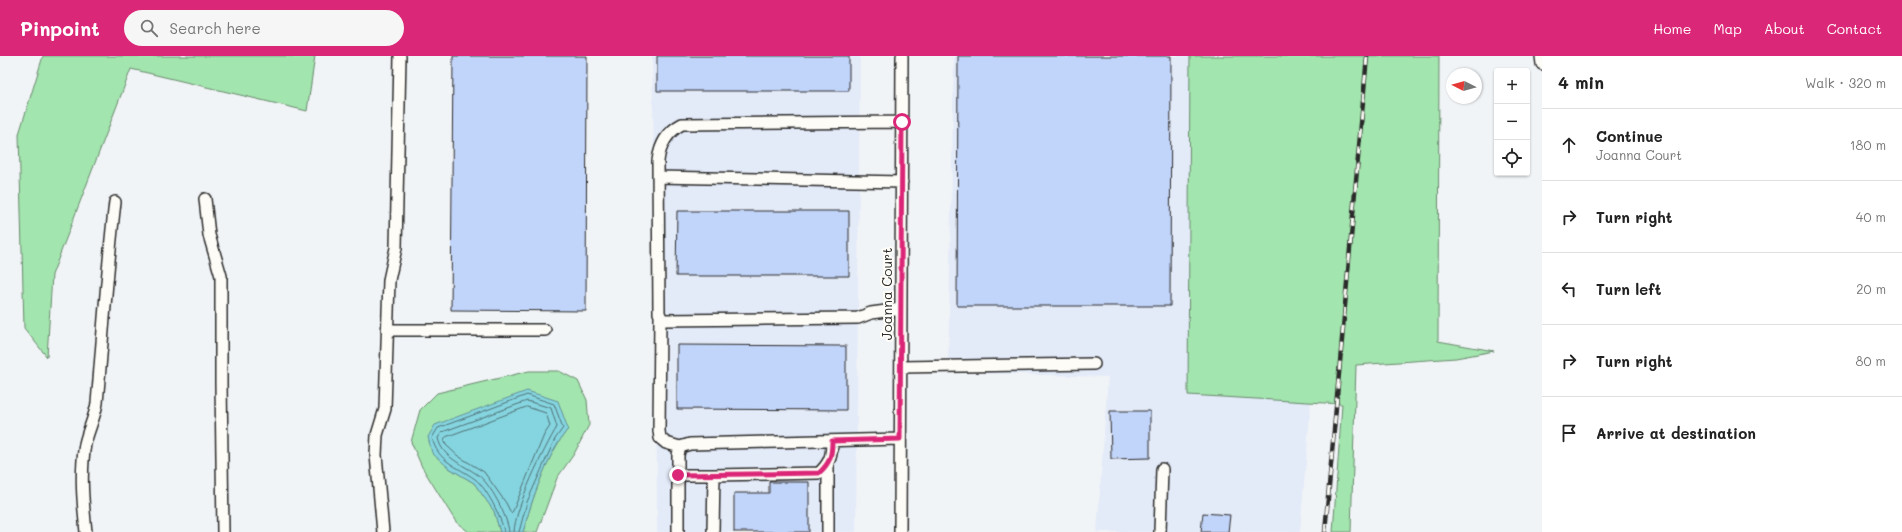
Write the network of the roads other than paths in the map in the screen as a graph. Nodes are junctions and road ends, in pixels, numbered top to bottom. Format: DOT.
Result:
graph roads {
  1 [pos="400,56"];
  2 [pos="902,56"];
  3 [pos="1541,56"];
  4 [pos="1542,64"];
  5 [pos="902,122"];
  6 [pos="658,176"];
  7 [pos="902,182"];
  8 [pos="205,199"];
  9 [pos="114,202"];
  10 [pos="901,309"];
  11 [pos="660,318"];
  12 [pos="387,330"];
  13 [pos="545,330"];
  14 [pos="1094,364"];
  15 [pos="901,367"];
  16 [pos="900,439"];
  17 [pos="832,441"];
  18 [pos="680,447"];
  19 [pos="828,464"];
  20 [pos="1162,469"];
  21 [pos="678,475"];
  22 [pos="714,475"];
  23 [pos="86,532"];
  24 [pos="223,532"];
  25 [pos="383,532"];
  26 [pos="678,532"];
  27 [pos="713,532"];
  28 [pos="828,532"];
  29 [pos="900,532"];
  30 [pos="1160,532"];
  1 -- 12 [label="street"];
  2 -- 5 [label="street, Joanna Court"];
  3 -- 4 [label="street"];
  5 -- 6 [label="street"];
  5 -- 7 [label="street, Joanna Court"];
  6 -- 7 [label="street"];
  6 -- 11 [label="street"];
  7 -- 10 [label="street, Joanna Court"];
  8 -- 24 [label="street"];
  9 -- 23 [label="street"];
  10 -- 11 [label="street"];
  10 -- 15 [label="street, Joanna Court"];
  11 -- 18 [label="street"];
  12 -- 13 [label="street"];
  12 -- 25 [label="street"];
  14 -- 15 [label="street"];
  15 -- 16 [label="street, Joanna Court"];
  16 -- 17 [label="street"];
  16 -- 29 [label="street, Joanna Court"];
  17 -- 18 [label="street"];
  17 -- 19 [label="street"];
  18 -- 21 [label="street"];
  19 -- 22 [label="street"];
  19 -- 28 [label="street"];
  20 -- 30 [label="street"];
  21 -- 22 [label="street"];
  21 -- 26 [label="street"];
  22 -- 27 [label="street"];
}
